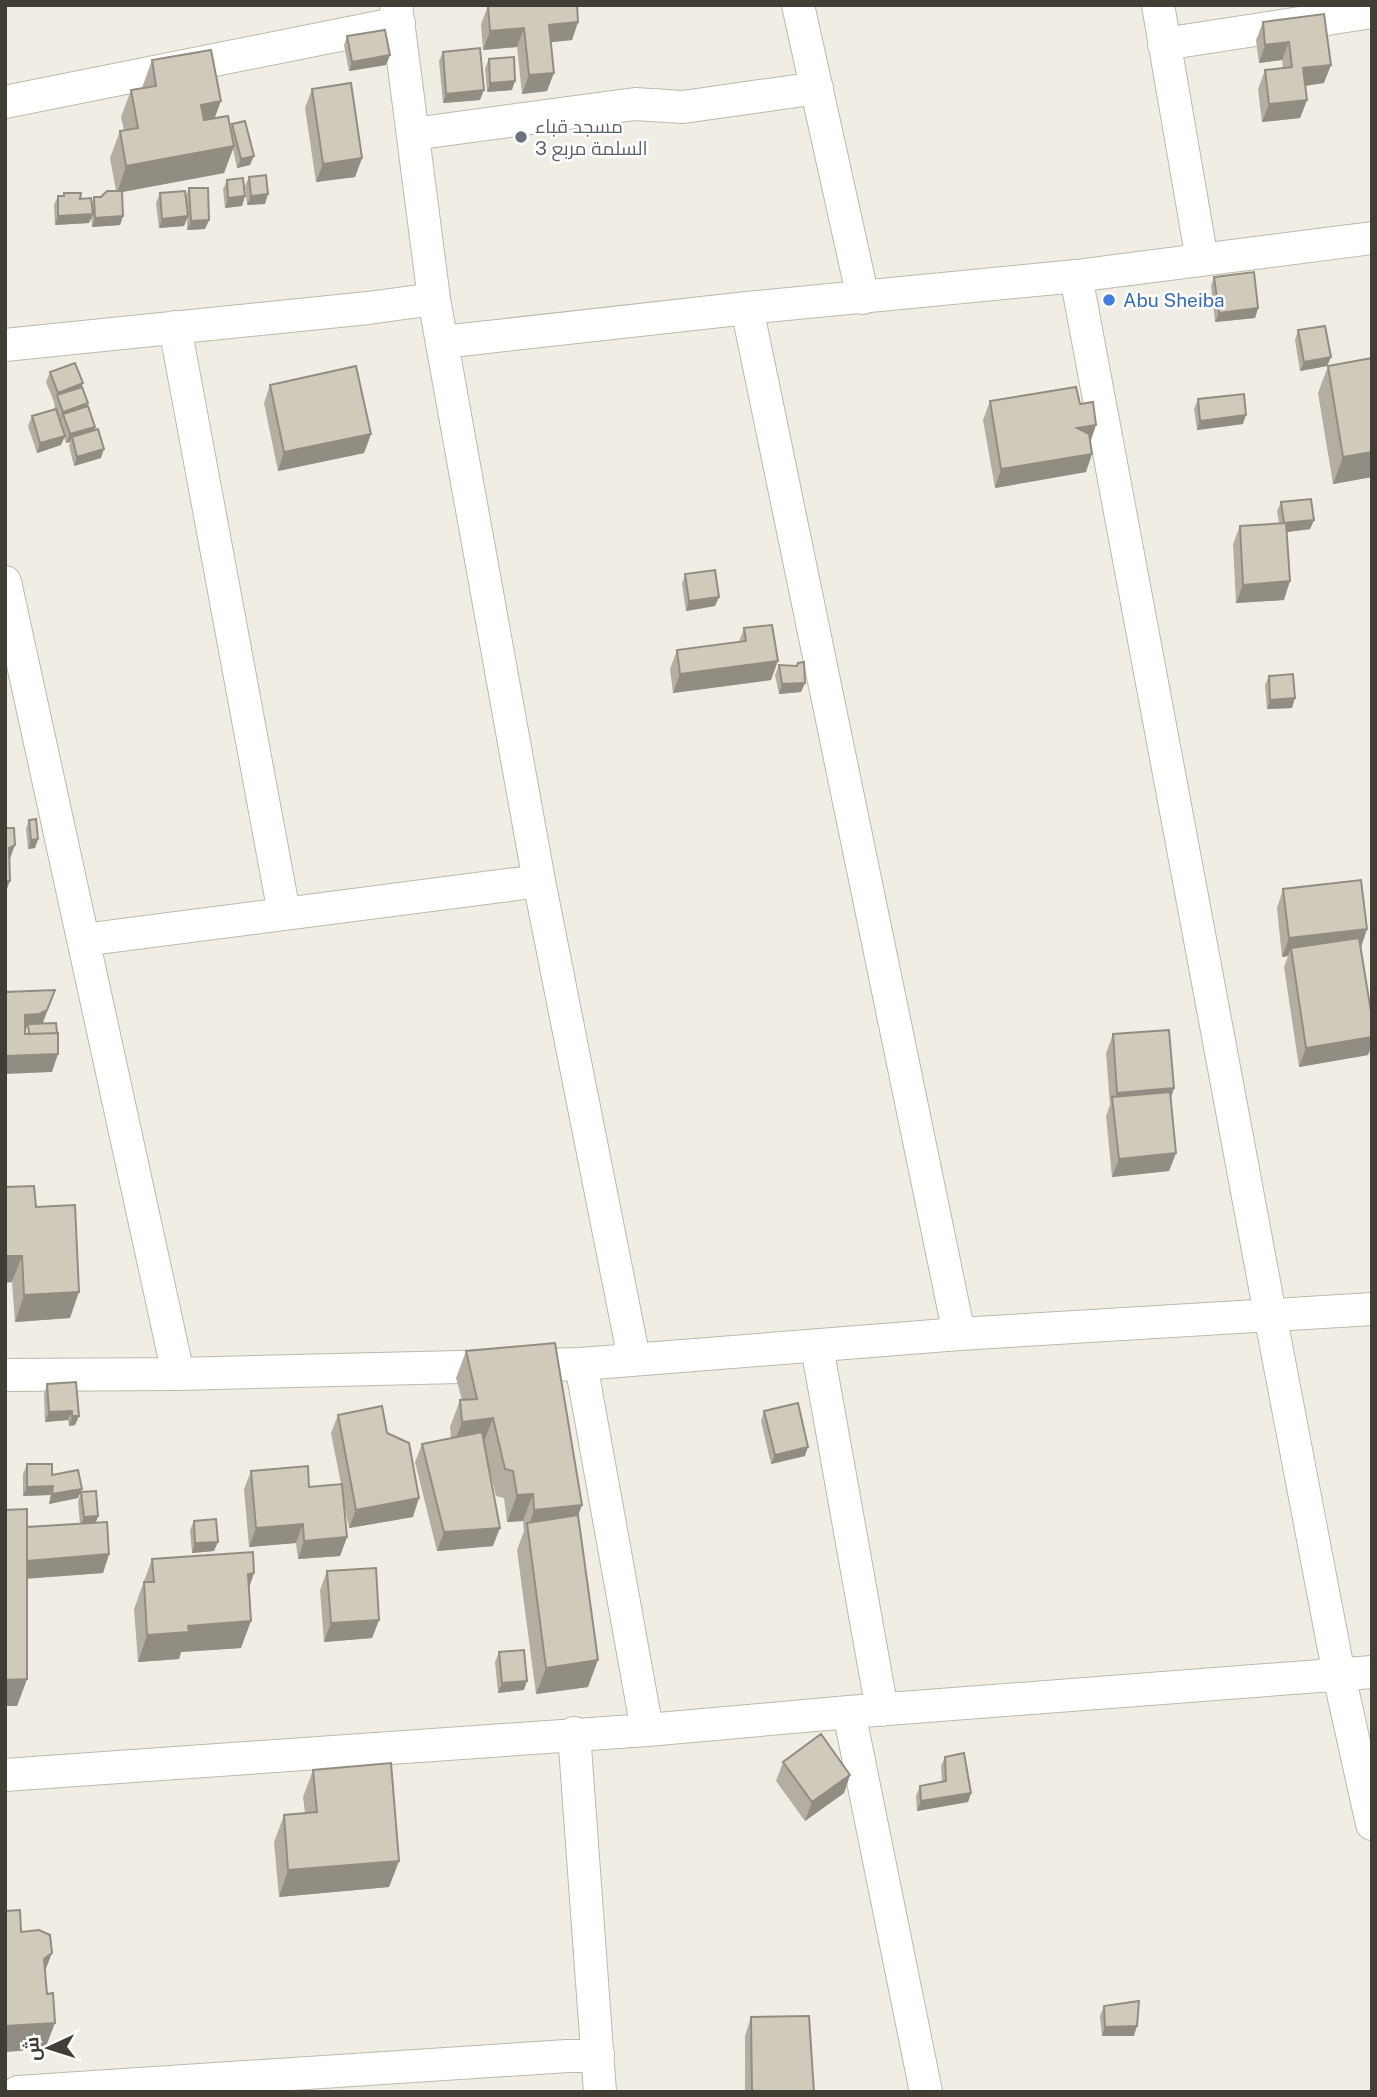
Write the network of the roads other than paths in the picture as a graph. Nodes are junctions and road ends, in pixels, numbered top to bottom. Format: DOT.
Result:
graph roads {
  1 [pos="798,5"];
  2 [pos="1158,5"];
  3 [pos="1372,12"];
  4 [pos="398,14"];
  5 [pos="1164,44"];
  6 [pos="817,88"];
  7 [pos="5,102"];
  8 [pos="414,134"];
  9 [pos="1372,238"];
  10 [pos="1202,260"];
  11 [pos="1076,276"];
  12 [pos="863,298"];
  13 [pos="434,299"];
  14 [pos="747,308"];
  15 [pos="175,327"];
  16 [pos="443,342"];
  17 [pos="5,345"];
  18 [pos="5,582"];
  19 [pos="539,881"];
  20 [pos="284,913"];
  21 [pos="83,940"];
  22 [pos="1372,1309"];
  23 [pos="1270,1314"];
  24 [pos="959,1334"];
  25 [pos="817,1347"];
  26 [pos="634,1359"];
  27 [pos="581,1364"];
  28 [pos="178,1374"];
  29 [pos="5,1375"];
  30 [pos="1372,1672"];
  31 [pos="1339,1675"];
  32 [pos="882,1710"];
  33 [pos="849,1712"];
  34 [pos="647,1730"];
  35 [pos="574,1733"];
  36 [pos="5,1775"];
  37 [pos="1372,1824"];
  38 [pos="598,2054"];
  39 [pos="18,2092"];
  40 [pos="600,2092"];
  41 [pos="926,2092"];
  1 -- 6 [label="street"];
  2 -- 5 [label="street"];
  3 -- 5 [label="street"];
  4 -- 7 [label="street"];
  4 -- 8 [label="street"];
  5 -- 10 [label="street"];
  6 -- 8 [label="street"];
  6 -- 12 [label="street"];
  8 -- 13 [label="street"];
  9 -- 10 [label="street"];
  10 -- 11 [label="street"];
  11 -- 12 [label="street"];
  11 -- 23 [label="street"];
  12 -- 14 [label="street"];
  13 -- 15 [label="street"];
  13 -- 16 [label="street"];
  14 -- 16 [label="street"];
  14 -- 24 [label="street"];
  15 -- 17 [label="street"];
  15 -- 20 [label="street"];
  16 -- 19 [label="street"];
  18 -- 21 [label="street"];
  19 -- 20 [label="street"];
  19 -- 26 [label="street"];
  20 -- 21 [label="street"];
  21 -- 28 [label="street"];
  22 -- 23 [label="street"];
  23 -- 24 [label="street"];
  23 -- 31 [label="street"];
  24 -- 25 [label="street"];
  25 -- 26 [label="street"];
  25 -- 32 [label="street"];
  26 -- 27 [label="street"];
  27 -- 28 [label="street"];
  27 -- 34 [label="street"];
  28 -- 29 [label="street"];
  30 -- 31 [label="street"];
  31 -- 32 [label="street"];
  31 -- 37 [label="street"];
  32 -- 33 [label="street"];
  33 -- 34 [label="street"];
  33 -- 41 [label="street"];
  34 -- 35 [label="street"];
  35 -- 36 [label="street"];
  35 -- 38 [label="street"];
  38 -- 39 [label="street"];
  38 -- 40 [label="street"];
}
